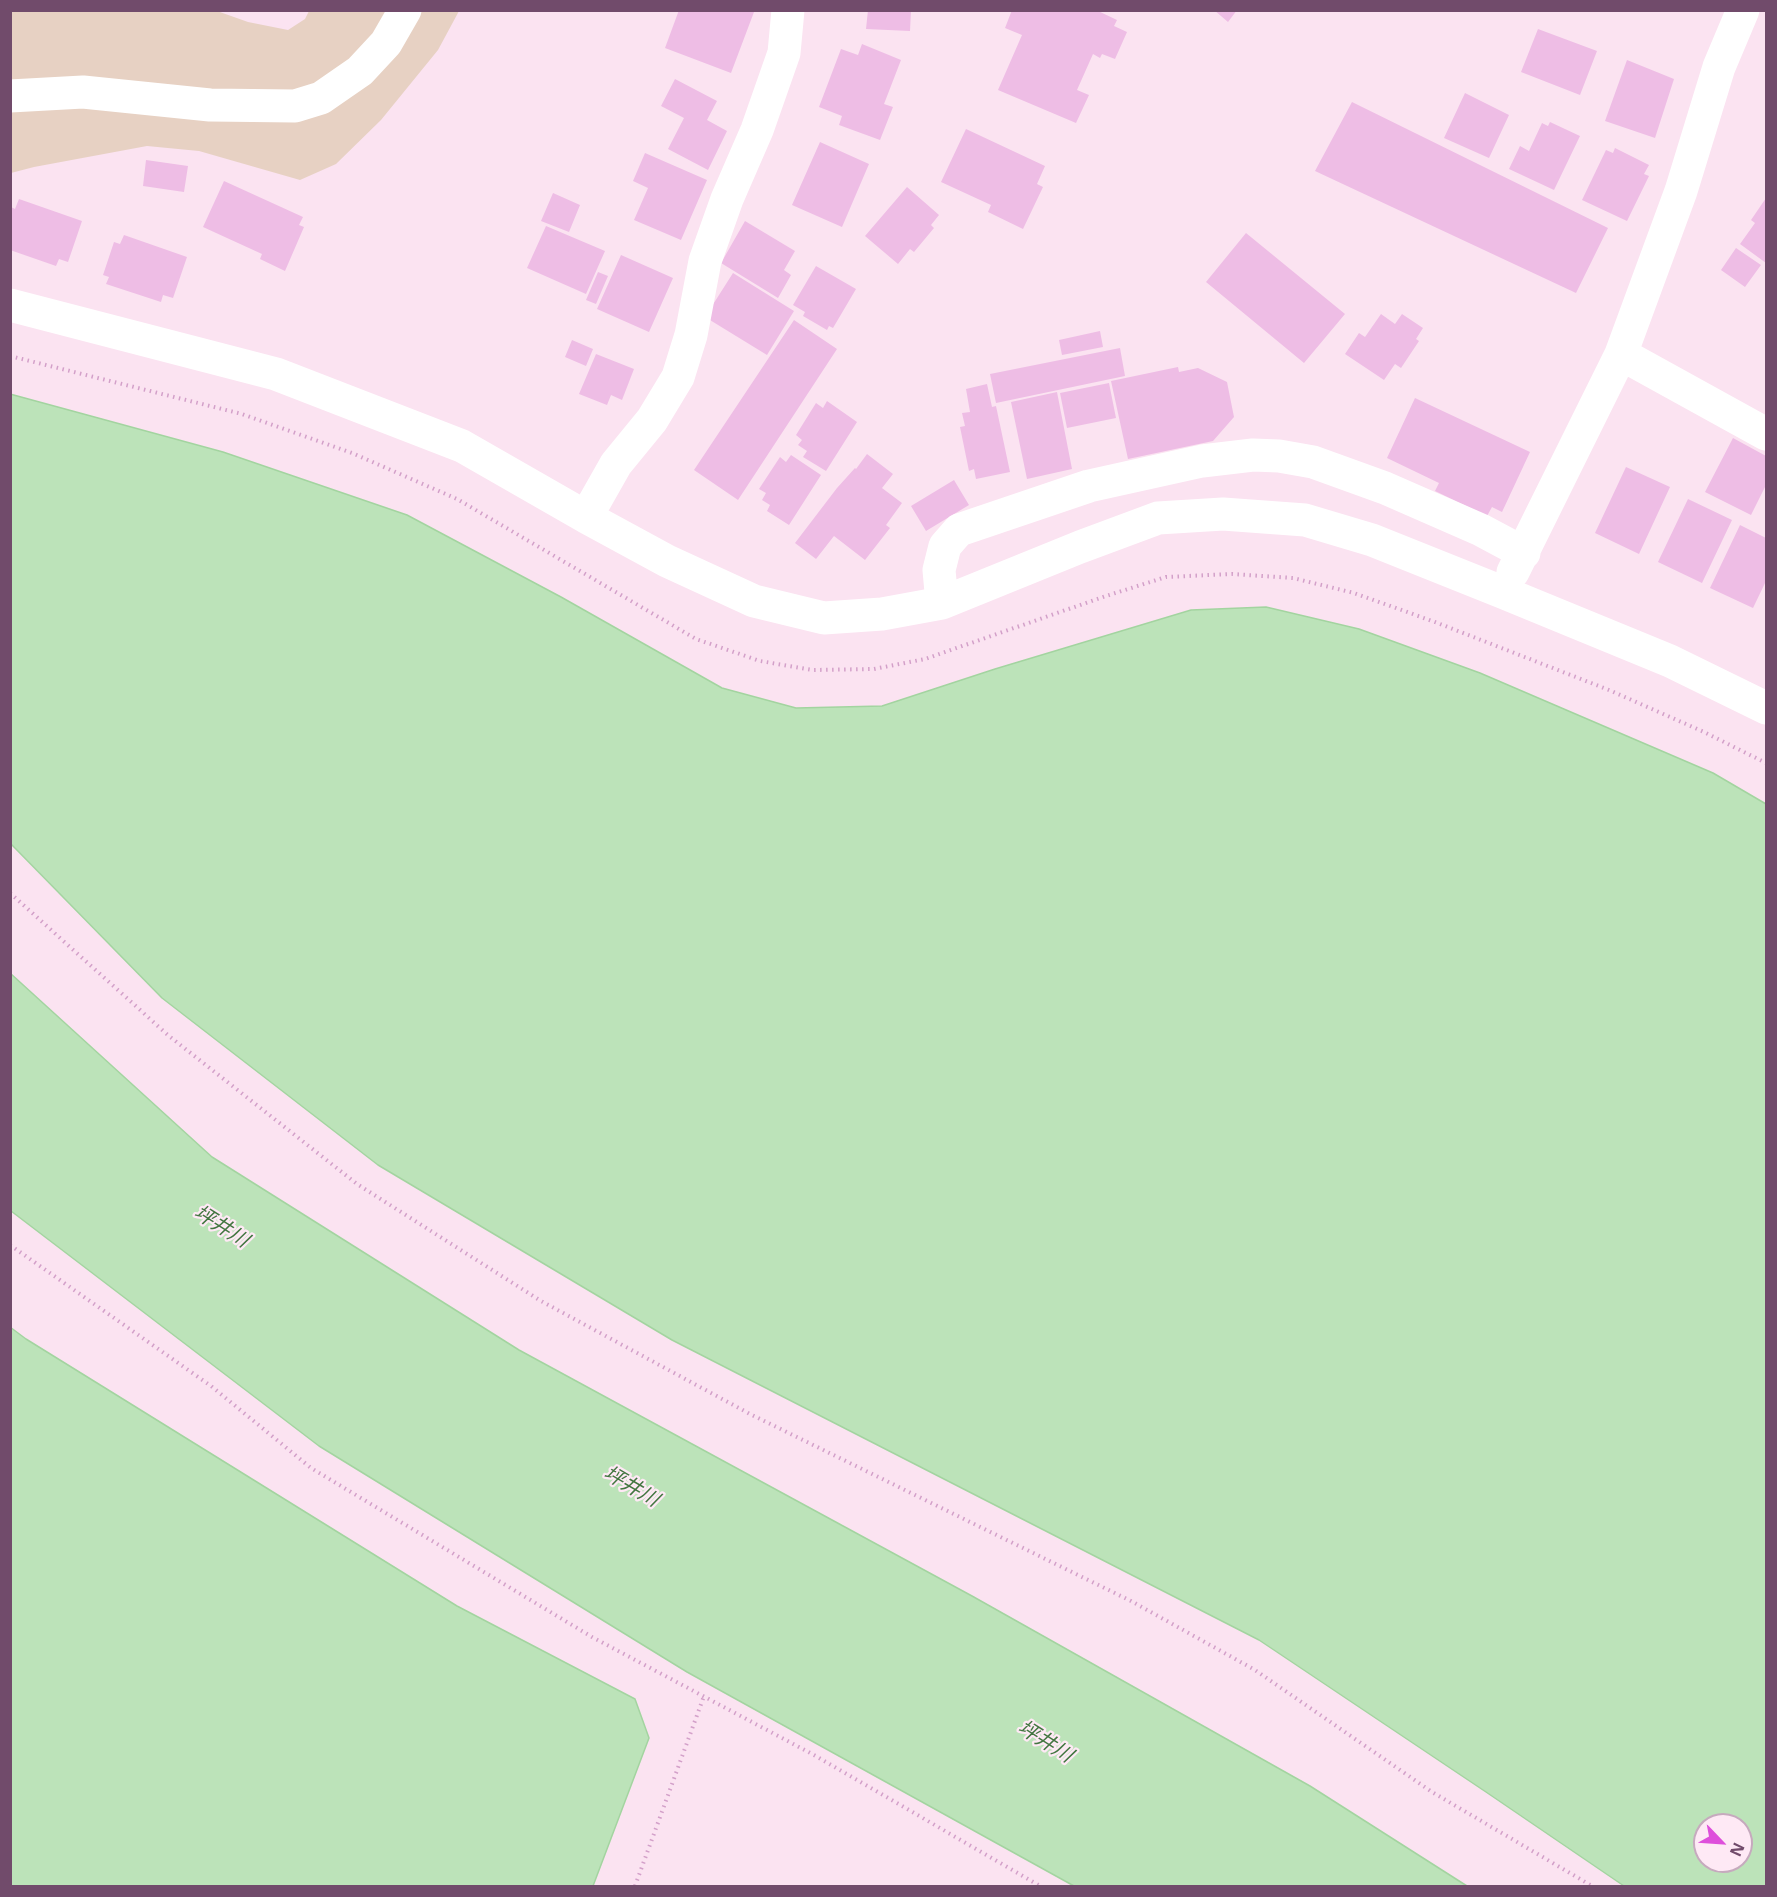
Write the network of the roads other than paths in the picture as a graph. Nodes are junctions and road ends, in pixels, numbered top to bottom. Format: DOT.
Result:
graph roads {
  1 [pos="405,10"];
  2 [pos="788,10"];
  3 [pos="1743,10"];
  4 [pos="10,96"];
  5 [pos="10,305"];
  6 [pos="1621,354"];
  7 [pos="1767,434"];
  8 [pos="586,518"];
  9 [pos="1524,553"];
  10 [pos="1502,592"];
  11 [pos="942,603"];
  12 [pos="1767,708"];
  1 -- 4 [label="street"];
  2 -- 8 [label="street"];
  3 -- 6 [label="street"];
  5 -- 8 [label="street"];
  6 -- 7 [label="street"];
  6 -- 9 [label="street"];
  8 -- 11 [label="street"];
  9 -- 10 [label="street"];
  9 -- 11 [label="street"];
  10 -- 11 [label="street"];
  10 -- 12 [label="street"];
}
